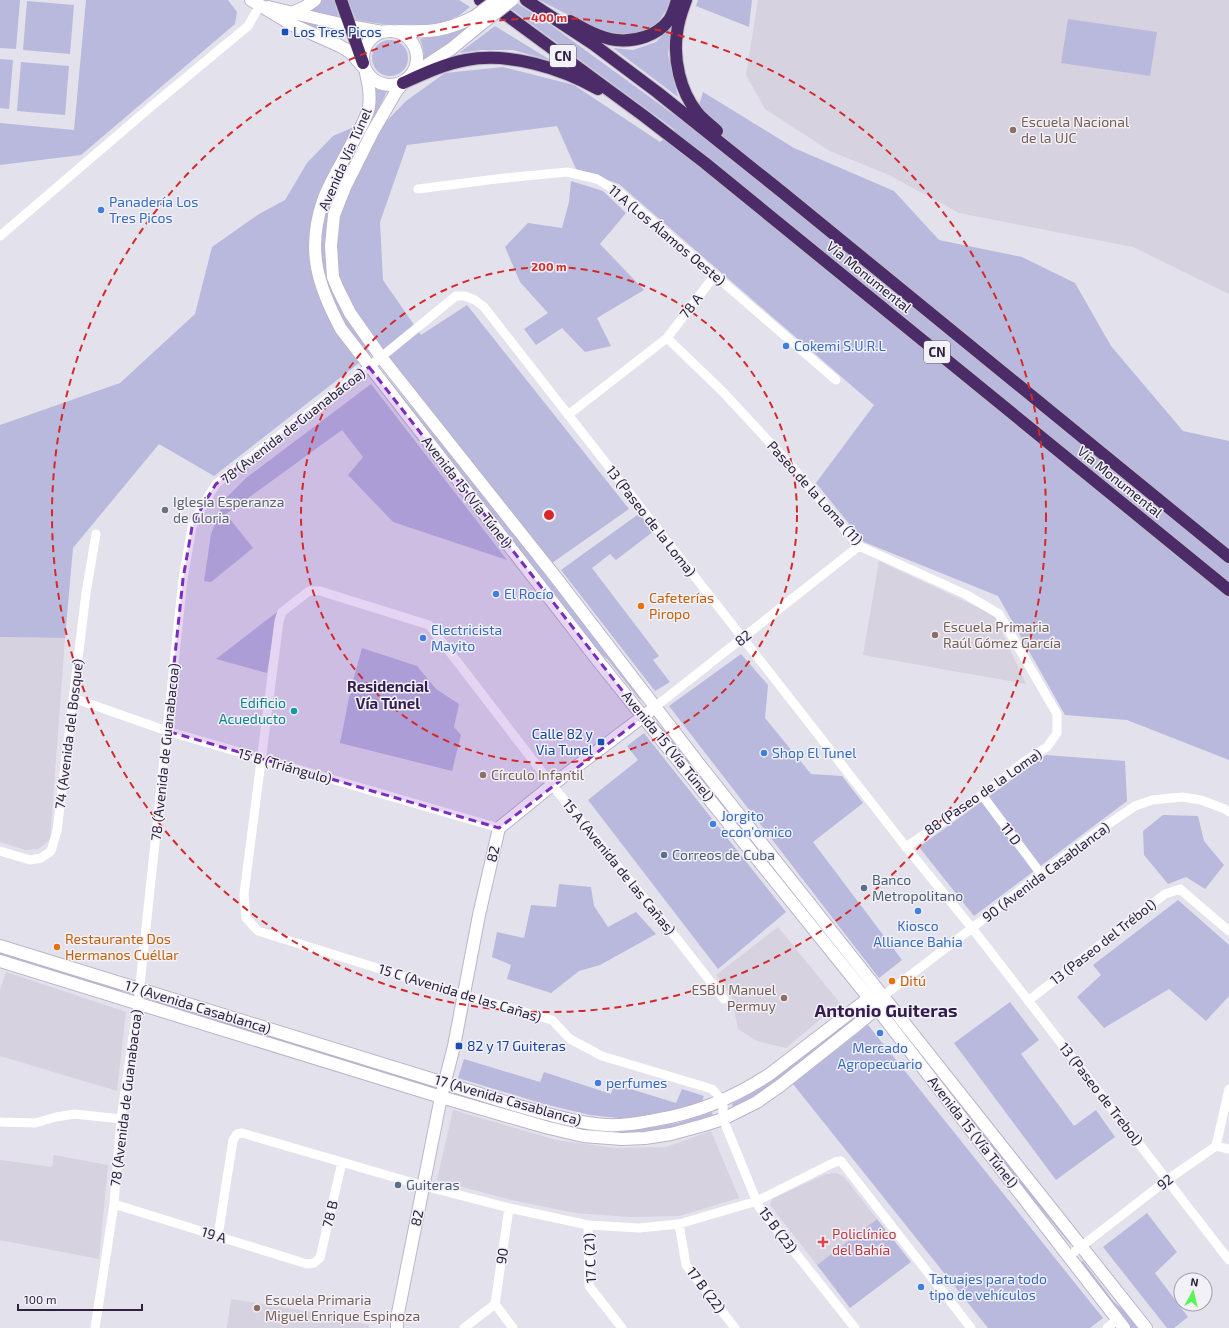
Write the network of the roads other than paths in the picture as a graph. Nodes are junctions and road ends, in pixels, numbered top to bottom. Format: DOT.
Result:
graph roads {
  1 [pos="315,0"];
  2 [pos="341,0"];
  3 [pos="480,0"];
  4 [pos="497,0"];
  5 [pos="512,0"];
  6 [pos="527,0"];
  7 [pos="677,0"];
  8 [pos="686,0"];
  9 [pos="256,2"];
  10 [pos="294,12"];
  11 [pos="477,21"];
  12 [pos="349,26"];
  13 [pos="387,32"];
  14 [pos="364,68"];
  15 [pos="413,74"];
  16 [pos="403,83"];
  17 [pos="644,116"];
  18 [pos="418,189"];
  19 [pos="782,192"];
  20 [pos="0,236"];
  21 [pos="715,275"];
  22 [pos="456,296"];
  23 [pos="345,334"];
  24 [pos="366,336"];
  25 [pos="667,338"];
  26 [pos="381,357"];
  27 [pos="369,367"];
  28 [pos="836,380"];
  29 [pos="568,415"];
  30 [pos="96,534"];
  31 [pos="859,546"];
  32 [pos="1229,558"];
  33 [pos="1229,590"];
  34 [pos="742,639"];
  35 [pos="73,698"];
  36 [pos="655,707"];
  37 [pos="643,717"];
  38 [pos="167,731"];
  39 [pos="1057,733"];
  40 [pos="261,760"];
  41 [pos="552,785"];
  42 [pos="982,795"];
  43 [pos="1227,810"];
  44 [pos="499,828"];
  45 [pos="906,847"];
  46 [pos="0,851"];
  47 [pos="1041,874"];
  48 [pos="972,928"];
  49 [pos="1229,931"];
  50 [pos="0,946"];
  51 [pos="0,961"];
  52 [pos="139,989"];
  53 [pos="464,995"];
  54 [pos="883,996"];
  55 [pos="724,998"];
  56 [pos="870,998"];
  57 [pos="1028,1001"];
  58 [pos="138,1003"];
  59 [pos="877,1008"];
  60 [pos="446,1083"];
  61 [pos="1229,1090"];
  62 [pos="441,1097"];
  63 [pos="723,1101"];
  64 [pos="121,1119"];
  65 [pos="723,1119"];
  66 [pos="0,1122"];
  67 [pos="1216,1146"];
  68 [pos="1229,1149"];
  69 [pos="342,1162"];
  70 [pos="1167,1180"];
  71 [pos="424,1186"];
  72 [pos="757,1201"];
  73 [pos="114,1204"];
  74 [pos="509,1208"];
  75 [pos="679,1224"];
  76 [pos="588,1225"];
  77 [pos="218,1236"];
  78 [pos="1082,1248"];
  79 [pos="1069,1256"];
  80 [pos="1229,1260"];
  81 [pos="314,1263"];
  82 [pos="495,1304"];
  83 [pos="1121,1324"];
  84 [pos="95,1328"];
  85 [pos="397,1328"];
  86 [pos="464,1328"];
  87 [pos="513,1328"];
  88 [pos="622,1328"];
  89 [pos="735,1328"];
  90 [pos="855,1328"];
  91 [pos="971,1328"];
  92 [pos="1107,1328"];
  93 [pos="1146,1328"];
  1 -- 10 [label="main road"];
  2 -- 12 [label="highway"];
  3 -- 17 [label="highway, Vía Monumental / CN"];
  4 -- 11 [label="main road, bridge"];
  5 -- 11 [label="main road, bridge"];
  6 -- 7 [label="highway"];
  6 -- 19 [label="highway, Vía Monumental / CN"];
  8 -- 19 [label="highway"];
  9 -- 10 [label="main road"];
  9 -- 14 [label="main road"];
  9 -- 20 [label="street"];
  10 -- 12 [label="main road"];
  11 -- 13 [label="main road"];
  11 -- 15 [label="main road"];
  12 -- 13 [label="main road"];
  12 -- 14 [label="highway"];
  13 -- 14 [label="main road"];
  13 -- 15 [label="main road"];
  14 -- 16 [label="main road"];
  14 -- 23 [label="main road, Avenida Vía Túnel"];
  15 -- 16 [label="main road"];
  16 -- 17 [label="highway"];
  16 -- 24 [label="main road, Avenida Vía Túnel"];
  17 -- 33 [label="highway, Vía Monumental / CN"];
  18 -- 21 [label="street, 11 A (Los Álamos Oeste)"];
  19 -- 32 [label="highway, Vía Monumental / CN"];
  21 -- 25 [label="street, 78 A"];
  21 -- 28 [label="street, 11 A (Los Álamos Oeste)"];
  22 -- 26 [label="street, 78 (Avenida de Guanabacoa)"];
  22 -- 29 [label="street, 13 (Paseo de la Loma)"];
  23 -- 27 [label="main road, Avenida 15 (Vía Túnel)"];
  24 -- 26 [label="main road, Avenida 15 (Vía Túnel)"];
  25 -- 29 [label="street, 78 A"];
  25 -- 31 [label="street, Paseo de la Loma (11)"];
  26 -- 27 [label="street, 78 (Avenida de Guanabacoa)"];
  26 -- 36 [label="main road, Avenida 15 (Vía Túnel)"];
  27 -- 37 [label="main road, Avenida 15 (Vía Túnel)"];
  27 -- 38 [label="street, 78 (Avenida de Guanabacoa)"];
  29 -- 34 [label="street, 13 (Paseo de la Loma)"];
  30 -- 35 [label="street, 74 (Avenida del Bosque)"];
  31 -- 34 [label="street, 82"];
  31 -- 39 [label="street, Paseo de la Loma (11)"];
  34 -- 36 [label="street, 82"];
  34 -- 45 [label="street, 13 (Paseo de la Loma)"];
  35 -- 38 [label="street, 15 B (Triángulo)"];
  35 -- 46 [label="street, 74 (Avenida del Bosque)"];
  36 -- 37 [label="main road, 82"];
  36 -- 54 [label="main road, Avenida 15 (Vía Túnel)"];
  37 -- 41 [label="main road, 82"];
  37 -- 56 [label="main road, Avenida 15 (Vía Túnel)"];
  38 -- 40 [label="street, 15 B (Triángulo)"];
  38 -- 52 [label="street, 78 (Avenida de Guanabacoa)"];
  39 -- 42 [label="street, 88 (Paseo de la Loma)"];
  40 -- 41 [label="street, 15 A (Avenida de las Cañas)"];
  40 -- 44 [label="street, 15 B (Triángulo)"];
  40 -- 53 [label="street, 15 C (Avenida de las Cañas)"];
  41 -- 44 [label="main road, 82"];
  41 -- 55 [label="street, 15 A (Avenida de las Cañas)"];
  42 -- 45 [label="street, 88 (Paseo de la Loma)"];
  42 -- 47 [label="street, 11 D"];
  43 -- 47 [label="street, 90 (Avenida Casablanca)"];
  44 -- 53 [label="main road, 82"];
  45 -- 48 [label="street, 13 (Paseo de la Loma)"];
  47 -- 48 [label="street, 90 (Avenida Casablanca)"];
  48 -- 54 [label="street, 90 (Avenida Casablanca)"];
  48 -- 57 [label="street, 13 (Paseo de Trebol)"];
  49 -- 57 [label="street, 13 (Paseo del Trébol)"];
  50 -- 52 [label="main road, 17 (Avenida Casablanca)"];
  51 -- 58 [label="main road, 17 (Avenida Casablanca)"];
  52 -- 58 [label="street, 78 (Avenida de Guanabacoa)"];
  52 -- 60 [label="main road, 17 (Avenida Casablanca)"];
  53 -- 60 [label="main road, 82"];
  53 -- 63 [label="street, 15 C (Avenida de las Cañas)"];
  54 -- 56 [label="main road, 17 (Avenida Casablanca)"];
  54 -- 59 [label="main road, 17 (Avenida Casablanca)"];
  54 -- 78 [label="main road, Avenida 15 (Vía Túnel)"];
  56 -- 59 [label="main road, Avenida 15 (Vía Túnel)"];
  56 -- 63 [label="main road, 17 (Avenida Casablanca)"];
  57 -- 70 [label="street, 13 (Paseo de Trebol)"];
  58 -- 62 [label="main road, 17 (Avenida Casablanca)"];
  58 -- 64 [label="street, 78 (Avenida de Guanabacoa)"];
  59 -- 65 [label="main road, 17 (Avenida Casablanca)"];
  59 -- 79 [label="main road, Avenida 15 (Vía Túnel)"];
  60 -- 62 [label="main road, 82"];
  60 -- 63 [label="main road, 17 (Avenida Casablanca)"];
  61 -- 67 [label="street"];
  62 -- 65 [label="main road, 17 (Avenida Casablanca)"];
  62 -- 71 [label="main road, 82"];
  63 -- 65 [label="street"];
  64 -- 66 [label="street"];
  64 -- 73 [label="street, 78 (Avenida de Guanabacoa)"];
  65 -- 72 [label="street, 15 B (23)"];
  67 -- 68 [label="street"];
  67 -- 70 [label="street, 92"];
  69 -- 71 [label="street"];
  69 -- 77 [label="street"];
  69 -- 81 [label="street, 78 B"];
  70 -- 78 [label="street, 92"];
  70 -- 80 [label="street, 13 (Paseo de Trebol)"];
  71 -- 74 [label="street"];
  71 -- 85 [label="main road, 82"];
  72 -- 75 [label="street"];
  72 -- 90 [label="street, 15 B (23)"];
  72 -- 91 [label="street"];
  73 -- 77 [label="street, 19 A"];
  73 -- 84 [label="street, 78 (Avenida de Guanabacoa)"];
  74 -- 76 [label="street"];
  74 -- 82 [label="street, 90"];
  75 -- 76 [label="street"];
  75 -- 89 [label="street, 17 B (22)"];
  76 -- 88 [label="street, 17 C (21)"];
  77 -- 81 [label="street, 19 A"];
  78 -- 79 [label="street, 92"];
  78 -- 93 [label="main road, Avenida 15 (Vía Túnel)"];
  79 -- 83 [label="main road, Avenida 15 (Vía Túnel)"];
  82 -- 86 [label="street"];
  82 -- 87 [label="street"];
  83 -- 92 [label="street"];
}
